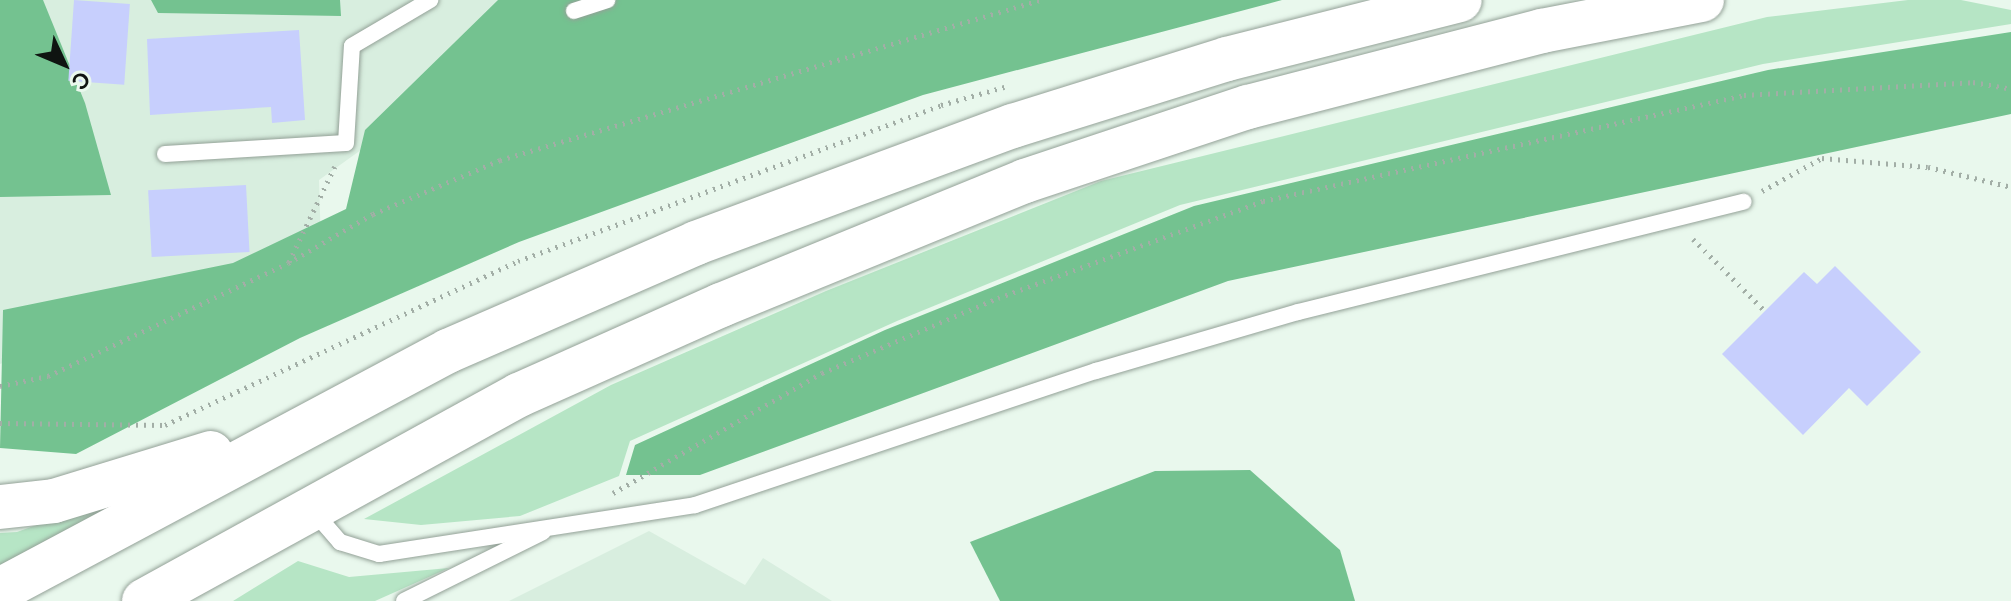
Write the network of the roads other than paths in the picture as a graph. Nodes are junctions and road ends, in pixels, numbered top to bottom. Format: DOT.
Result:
graph roads {
  1 [pos="430,0"];
  2 [pos="607,0"];
  3 [pos="1460,0"];
  4 [pos="1702,0"];
  5 [pos="574,11"];
  6 [pos="165,154"];
  7 [pos="1744,202"];
  8 [pos="298,427"];
  9 [pos="0,507"];
  10 [pos="311,507"];
  11 [pos="560,524"];
  12 [pos="203,566"];
  13 [pos="0,590"];
  14 [pos="144,601"];
  15 [pos="165,601"];
  16 [pos="404,601"];
  1 -- 6 [label="lane"];
  2 -- 5 [label="lane"];
  3 -- 8 [label="main road"];
  4 -- 10 [label="main road"];
  7 -- 11 [label="lane"];
  8 -- 9 [label="main road"];
  8 -- 13 [label="main road"];
  10 -- 11 [label="lane"];
  10 -- 12 [label="main road"];
  11 -- 16 [label="lane"];
  12 -- 14 [label="main road"];
  12 -- 15 [label="main road"];
}
